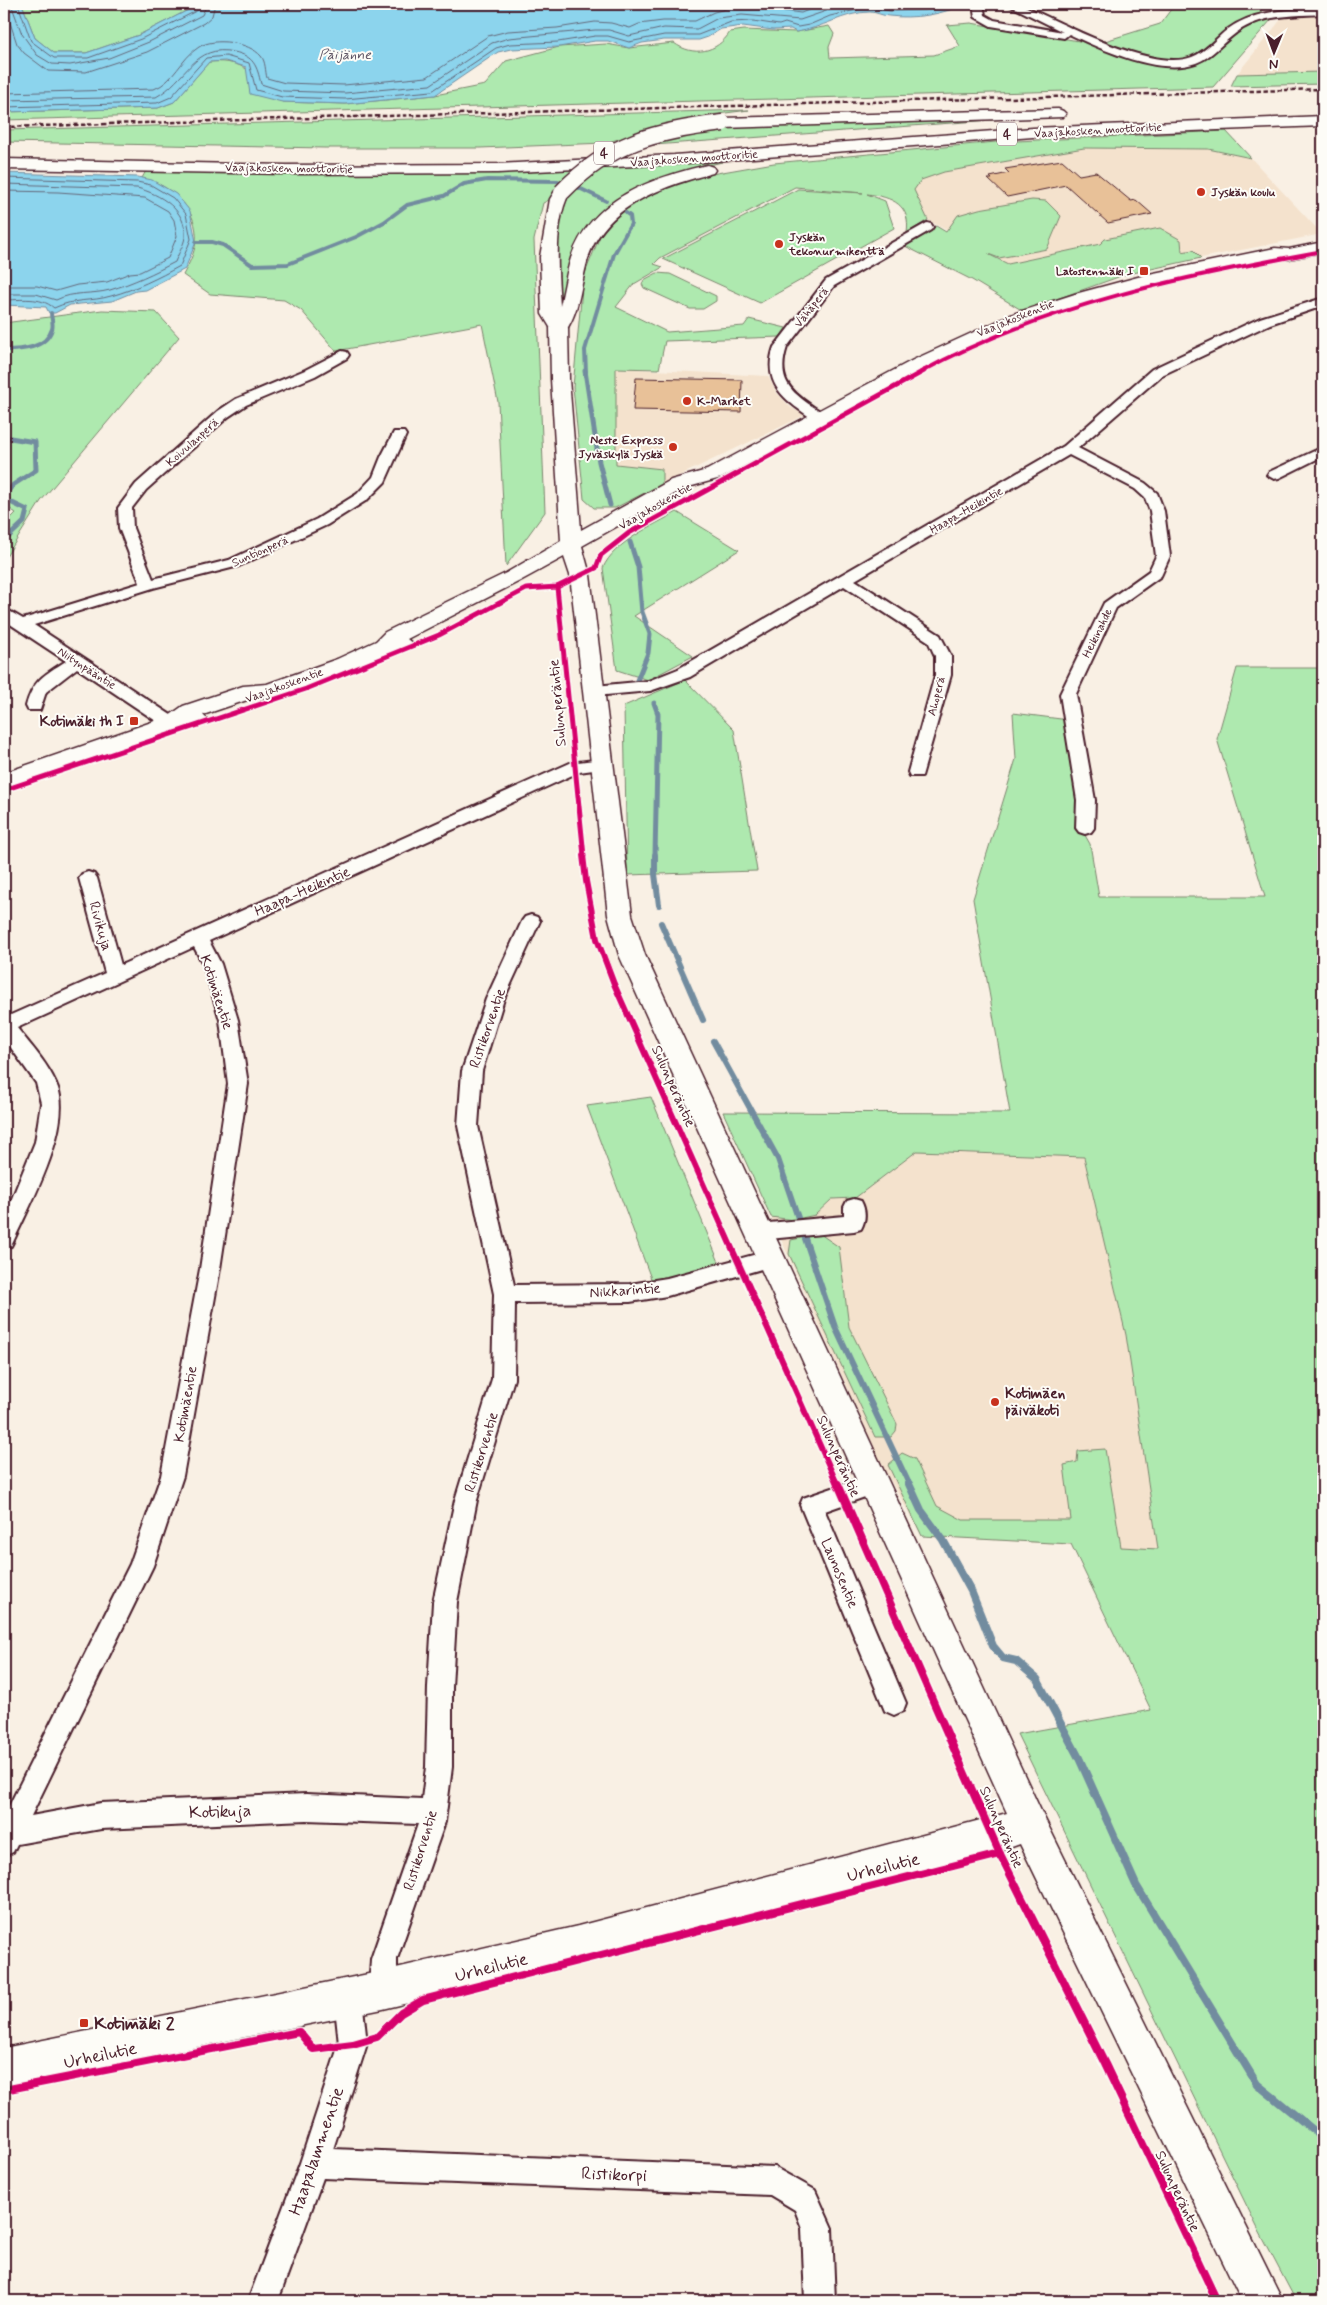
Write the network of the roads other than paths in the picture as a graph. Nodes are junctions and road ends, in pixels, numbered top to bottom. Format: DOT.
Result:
graph roads {
  1 [pos="978,4"];
  2 [pos="1012,4"];
  3 [pos="1323,11"];
  4 [pos="1093,40"];
  5 [pos="1323,111"];
  6 [pos="1073,113"];
  7 [pos="1110,113"];
  8 [pos="1164,116"];
  9 [pos="1323,121"];
  10 [pos="791,152"];
  11 [pos="4,153"];
  12 [pos="4,164"];
  13 [pos="927,227"];
  14 [pos="1323,241"];
  15 [pos="1323,247"];
  16 [pos="1276,253"];
  17 [pos="1323,302"];
  18 [pos="559,328"];
  19 [pos="342,356"];
  20 [pos="821,418"];
  21 [pos="399,435"];
  22 [pos="1069,448"];
  23 [pos="1323,451"];
  24 [pos="1274,475"];
  25 [pos="573,549"];
  26 [pos="844,579"];
  27 [pos="148,585"];
  28 [pos="4,613"];
  29 [pos="22,624"];
  30 [pos="77,661"];
  31 [pos="595,691"];
  32 [pos="34,706"];
  33 [pos="175,722"];
  34 [pos="602,764"];
  35 [pos="916,772"];
  36 [pos="4,781"];
  37 [pos="1085,828"];
  38 [pos="88,878"];
  39 [pos="531,920"];
  40 [pos="198,938"];
  41 [pos="115,975"];
  42 [pos="5,1025"];
  43 [pos="854,1207"];
  44 [pos="758,1232"];
  45 [pos="4,1240"];
  46 [pos="772,1258"];
  47 [pos="505,1294"];
  48 [pos="874,1484"];
  49 [pos="894,1703"];
  50 [pos="433,1812"];
  51 [pos="1029,1823"];
  52 [pos="6,1838"];
  53 [pos="383,1990"];
  54 [pos="348,1998"];
  55 [pos="4,2067"];
  56 [pos="314,2163"];
  57 [pos="263,2301"];
  58 [pos="820,2301"];
  59 [pos="1263,2301"];
  1 -- 4 [label="street"];
  2 -- 4 [label="street"];
  3 -- 4 [label="street"];
  5 -- 8 [label="main road, Vaajakosken moottoritie / 4"];
  6 -- 18 [label="main road, bridge"];
  7 -- 8 [label="main road"];
  8 -- 11 [label="main road, Vaajakosken moottoritie / 4"];
  9 -- 10 [label="main road, Vaajakosken moottoritie / 4"];
  10 -- 12 [label="main road, Vaajakosken moottoritie / 4"];
  10 -- 18 [label="main road"];
  13 -- 20 [label="street, Vähäperä"];
  14 -- 16 [label="main road, Vaajakoskentie"];
  15 -- 16 [label="main road, Vaajakoskentie"];
  16 -- 20 [label="main road, Vaajakoskentie"];
  17 -- 22 [label="street, Haapa-Heikintie"];
  18 -- 25 [label="main road, Sulunperäntie"];
  19 -- 27 [label="street, Koivulanperä"];
  20 -- 25 [label="main road, Vaajakoskentie"];
  21 -- 27 [label="street, Suntionperä"];
  22 -- 26 [label="street, Haapa-Heikintie"];
  22 -- 37 [label="street, Heikinahde"];
  23 -- 24 [label="street"];
  25 -- 31 [label="main road, Sulunperäntie"];
  25 -- 33 [label="main road, Vaajakoskentie"];
  26 -- 31 [label="street, Haapa-Heikintie"];
  26 -- 35 [label="street, Ahoperä"];
  27 -- 29 [label="street, Suntionperä"];
  28 -- 29 [label="street, Niitynpääntie"];
  29 -- 30 [label="street, Niitynpääntie"];
  30 -- 32 [label="street"];
  30 -- 33 [label="street, Niitynpääntie"];
  31 -- 34 [label="main road, Sulunperäntie"];
  33 -- 36 [label="main road, Vaajakoskentie"];
  34 -- 40 [label="street, Haapa-Heikintie"];
  34 -- 44 [label="main road, Sulunperäntie"];
  38 -- 41 [label="street, Rivikuja"];
  39 -- 47 [label="street, Ristikorventie"];
  40 -- 41 [label="street, Haapa-Heikintie"];
  40 -- 52 [label="street, Kotimäentie"];
  41 -- 42 [label="street, Haapa-Heikintie"];
  42 -- 45 [label="street"];
  43 -- 44 [label="street"];
  44 -- 46 [label="main road, Sulunperäntie"];
  46 -- 47 [label="street, Nikkarintie"];
  46 -- 48 [label="main road, Sulunperäntie"];
  47 -- 50 [label="street, Ristikorventie"];
  48 -- 49 [label="street, Launosentie"];
  48 -- 51 [label="main road, Sulunperäntie"];
  50 -- 52 [label="street, Kotikuja"];
  50 -- 53 [label="street, Ristikorventie"];
  51 -- 53 [label="main road, Urheilutie"];
  51 -- 59 [label="main road, Sulunperäntie"];
  53 -- 54 [label="main road, Urheilutie"];
  54 -- 55 [label="main road, Urheilutie"];
  54 -- 56 [label="street, Haapalammentie"];
  56 -- 57 [label="street, Haapalammentie"];
  56 -- 58 [label="street, Ristikorpi"];
}
